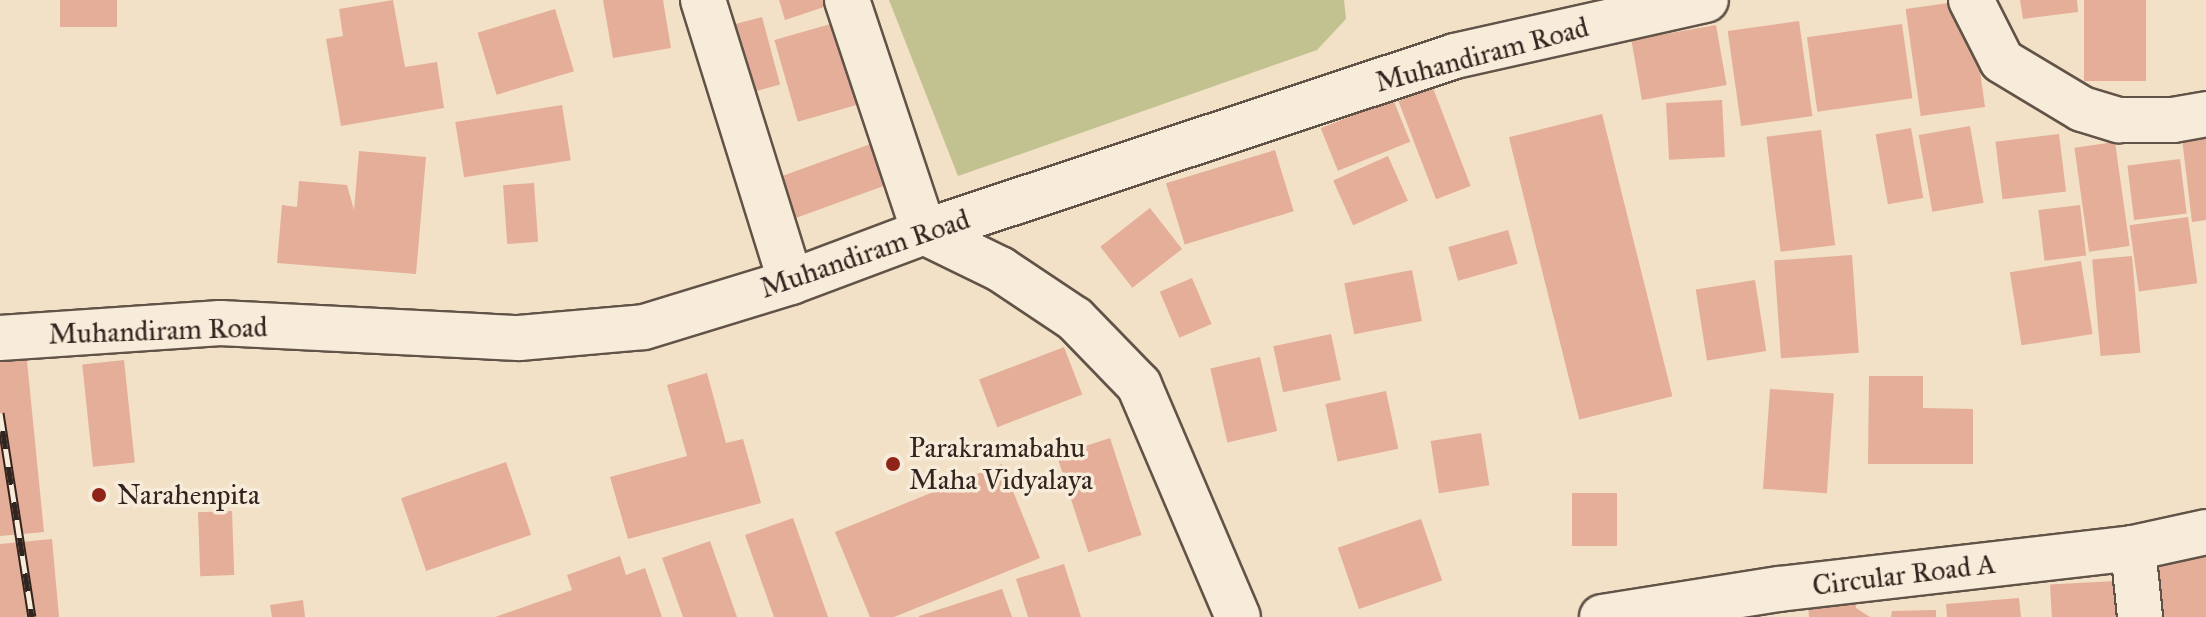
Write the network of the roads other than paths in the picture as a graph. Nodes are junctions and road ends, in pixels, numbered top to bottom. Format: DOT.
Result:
graph roads {
  1 [pos="703,0"];
  2 [pos="847,0"];
  3 [pos="1706,0"];
  4 [pos="1971,0"];
  5 [pos="2206,114"];
  6 [pos="924,232"];
  7 [pos="791,282"];
  8 [pos="0,338"];
  9 [pos="2206,532"];
  10 [pos="2133,548"];
  11 [pos="1781,603"];
  12 [pos="1238,617"];
  13 [pos="1602,617"];
  14 [pos="2140,617"];
  1 -- 7 [label="street"];
  2 -- 6 [label="street"];
  3 -- 6 [label="street, Muhandiram Road"];
  4 -- 5 [label="street"];
  6 -- 7 [label="street, Muhandiram Road"];
  6 -- 12 [label="street"];
  7 -- 8 [label="street, Muhandiram Road"];
  9 -- 10 [label="street, Circular Road A"];
  10 -- 11 [label="street, Circular Road A"];
  10 -- 14 [label="street"];
  11 -- 13 [label="street, Circular Road A"];
}
